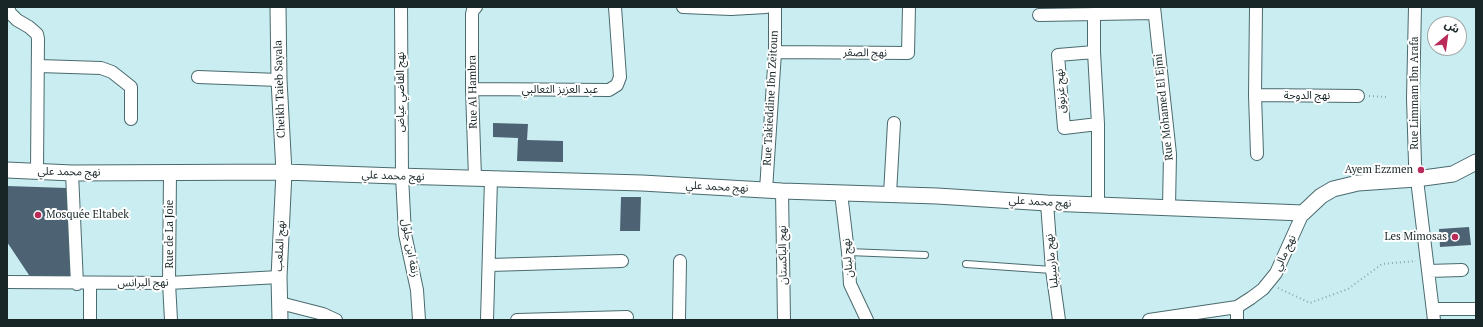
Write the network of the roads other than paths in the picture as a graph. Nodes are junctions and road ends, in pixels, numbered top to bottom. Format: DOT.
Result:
graph roads {
  1 [pos="8,7"];
  2 [pos="278,7"];
  3 [pos="401,7"];
  4 [pos="476,7"];
  5 [pos="616,7"];
  6 [pos="683,7"];
  7 [pos="766,7"];
  8 [pos="775,7"];
  9 [pos="909,7"];
  10 [pos="1256,7"];
  11 [pos="1415,7"];
  12 [pos="1154,10"];
  13 [pos="1094,14"];
  14 [pos="1039,15"];
  15 [pos="775,52"];
  16 [pos="1094,52"];
  17 [pos="39,66"];
  18 [pos="198,77"];
  19 [pos="279,80"];
  20 [pos="472,89"];
  21 [pos="1255,95"];
  22 [pos="1358,96"];
  23 [pos="131,119"];
  24 [pos="894,122"];
  25 [pos="1098,124"];
  26 [pos="1257,154"];
  27 [pos="1476,162"];
  28 [pos="7,170"];
  29 [pos="37,172"];
  30 [pos="284,172"];
  31 [pos="72,173"];
  32 [pos="170,173"];
  33 [pos="402,176"];
  34 [pos="475,178"];
  35 [pos="491,179"];
  36 [pos="1416,179"];
  37 [pos="766,190"];
  38 [pos="782,191"];
  39 [pos="841,193"];
  40 [pos="890,194"];
  41 [pos="1047,203"];
  42 [pos="1098,204"];
  43 [pos="1169,207"];
  44 [pos="1303,213"];
  45 [pos="848,252"];
  46 [pos="925,255"];
  47 [pos="622,261"];
  48 [pos="680,261"];
  49 [pos="966,264"];
  50 [pos="490,265"];
  51 [pos="1428,265"];
  52 [pos="1052,270"];
  53 [pos="1462,270"];
  54 [pos="279,276"];
  55 [pos="7,282"];
  56 [pos="169,283"];
  57 [pos="77,284"];
  58 [pos="90,284"];
  59 [pos="280,303"];
  60 [pos="1237,307"];
  61 [pos="1476,309"];
  62 [pos="1434,314"];
  63 [pos="627,317"];
  64 [pos="90,320"];
  65 [pos="170,320"];
  66 [pos="280,320"];
  67 [pos="336,320"];
  68 [pos="418,320"];
  69 [pos="488,320"];
  70 [pos="517,320"];
  71 [pos="679,320"];
  72 [pos="784,320"];
  73 [pos="867,320"];
  74 [pos="1059,320"];
  75 [pos="1152,320"];
  76 [pos="1237,320"];
  1 -- 17 [label="street"];
  2 -- 19 [label="street, Cheikh Taieb Sayala"];
  3 -- 33 [label="street, نهج القاضي عياض"];
  4 -- 20 [label="street, Rue Al Hambra"];
  5 -- 20 [label="street, عبد العزيز الثعالبي"];
  6 -- 7 [label="street"];
  8 -- 15 [label="street, Rue Takieddine Ibn Zeitoun"];
  9 -- 15 [label="street, نهج الصقر"];
  10 -- 21 [label="street"];
  11 -- 36 [label="street, Rue Limmam Ibn Arafa"];
  12 -- 13 [label="street"];
  12 -- 43 [label="street, Rue Mohamed El Ejmi"];
  13 -- 14 [label="street"];
  13 -- 16 [label="street"];
  15 -- 37 [label="street, Rue Takieddine Ibn Zeitoun"];
  16 -- 25 [label="street"];
  16 -- 25 [label="street, نهج غرنوق"];
  17 -- 23 [label="street"];
  17 -- 29 [label="street"];
  18 -- 19 [label="street"];
  19 -- 30 [label="street, Cheikh Taieb Sayala"];
  20 -- 34 [label="street, Rue Al Hambra"];
  21 -- 22 [label="street, نهج الدوحة"];
  21 -- 26 [label="street"];
  24 -- 40 [label="street"];
  25 -- 42 [label="street"];
  27 -- 36 [label="street"];
  28 -- 29 [label="street, نهج محمد علي"];
  29 -- 31 [label="street, نهج محمد علي"];
  30 -- 32 [label="street, نهج محمد علي"];
  30 -- 33 [label="street, نهج محمد علي"];
  30 -- 54 [label="street, نهج الملعب"];
  31 -- 32 [label="street, نهج محمد علي"];
  31 -- 57 [label="street"];
  32 -- 56 [label="street, Rue de La Joie"];
  33 -- 34 [label="street, نهج محمد علي"];
  33 -- 68 [label="street, زنقة ابن جلول"];
  34 -- 35 [label="street, نهج محمد علي"];
  35 -- 37 [label="street, نهج محمد علي"];
  35 -- 50 [label="street"];
  36 -- 44 [label="street"];
  36 -- 51 [label="street, Rue Limmam Ibn Arafa"];
  37 -- 38 [label="street, نهج محمد علي"];
  38 -- 39 [label="street, نهج محمد علي"];
  38 -- 72 [label="street, نهج الباكستان"];
  39 -- 40 [label="street, نهج محمد علي"];
  39 -- 45 [label="street, نهج لبنان"];
  40 -- 41 [label="street, نهج محمد علي"];
  41 -- 42 [label="street, نهج محمد علي"];
  41 -- 52 [label="street, نهج مارسيليا"];
  42 -- 43 [label="street, نهج محمد علي"];
  43 -- 44 [label="street, نهج محمد علي"];
  44 -- 60 [label="street, نهج مالي"];
  45 -- 46 [label="lane"];
  45 -- 73 [label="street, نهج لبنان"];
  47 -- 50 [label="street"];
  48 -- 71 [label="street"];
  49 -- 52 [label="lane"];
  50 -- 69 [label="street"];
  51 -- 53 [label="street"];
  51 -- 62 [label="street, Rue Limmam Ibn Arafa"];
  52 -- 74 [label="street, نهج مارسيليا"];
  54 -- 56 [label="street, نهج البرانس"];
  54 -- 59 [label="street, نهج الملعب"];
  55 -- 57 [label="street, نهج البرانس"];
  56 -- 58 [label="street, نهج البرانس"];
  56 -- 65 [label="street, Rue de La Joie"];
  57 -- 58 [label="street, نهج البرانس"];
  58 -- 64 [label="street"];
  59 -- 66 [label="street, نهج الملعب"];
  59 -- 67 [label="street"];
  60 -- 75 [label="street, نهج مالي"];
  60 -- 76 [label="street"];
  61 -- 62 [label="street"];
  63 -- 70 [label="street"];
}
